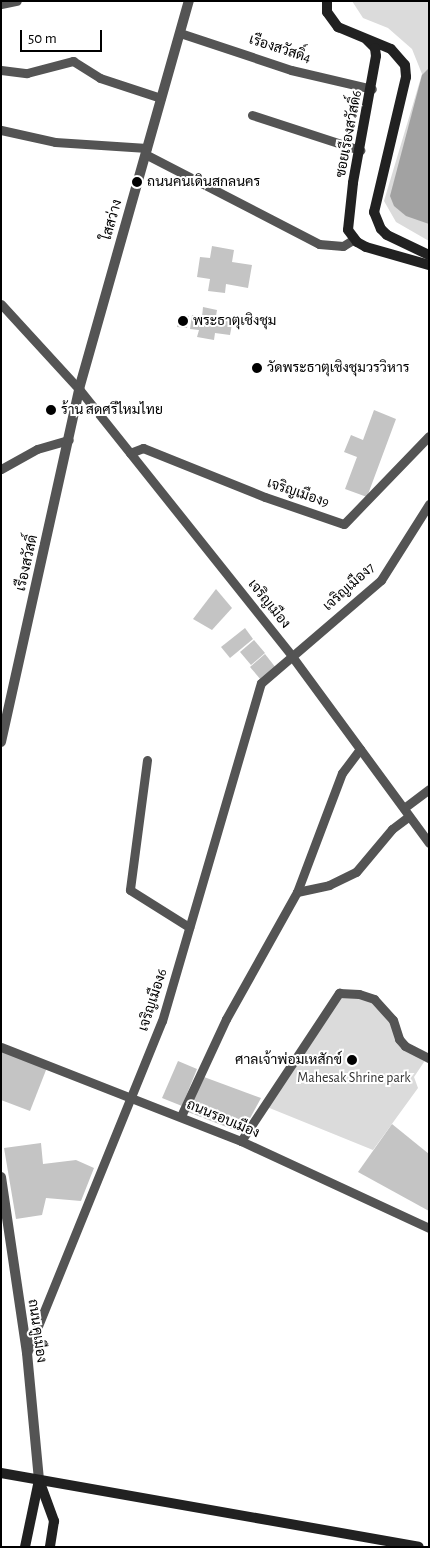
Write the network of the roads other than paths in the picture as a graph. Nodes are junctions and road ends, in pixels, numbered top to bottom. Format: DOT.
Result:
graph roads {
  1 [pos="17,1"];
  2 [pos="189,1"];
  3 [pos="327,1"];
  4 [pos="1,4"];
  5 [pos="180,33"];
  6 [pos="364,38"];
  7 [pos="1,70"];
  8 [pos="372,89"];
  9 [pos="161,98"];
  10 [pos="252,115"];
  11 [pos="1,130"];
  12 [pos="360,150"];
  13 [pos="146,151"];
  14 [pos="354,239"];
  15 [pos="429,255"];
  16 [pos="429,265"];
  17 [pos="1,304"];
  18 [pos="79,389"];
  19 [pos="429,436"];
  20 [pos="69,440"];
  21 [pos="130,453"];
  22 [pos="1,469"];
  23 [pos="429,504"];
  24 [pos="291,655"];
  25 [pos="1,742"];
  26 [pos="360,749"];
  27 [pos="147,760"];
  28 [pos="429,789"];
  29 [pos="404,808"];
  30 [pos="409,816"];
  31 [pos="429,843"];
  32 [pos="297,892"];
  33 [pos="189,927"];
  34 [pos="1,1047"];
  35 [pos="429,1058"];
  36 [pos="131,1098"];
  37 [pos="181,1116"];
  38 [pos="241,1141"];
  39 [pos="1,1177"];
  40 [pos="429,1228"];
  41 [pos="27,1353"];
  42 [pos="1,1473"];
  43 [pos="39,1480"];
  44 [pos="25,1547"];
  45 [pos="50,1547"];
  46 [pos="419,1547"];
  1 -- 4 [label="street"];
  2 -- 5 [label="street, ใสสว่าง"];
  3 -- 6 [label="main road"];
  5 -- 8 [label="street, เรืองสวัสดิ์4"];
  5 -- 9 [label="street, ใสสว่าง"];
  6 -- 8 [label="main road, ซอยเรืองสวัสดิ์6"];
  6 -- 15 [label="main road"];
  7 -- 9 [label="street"];
  8 -- 12 [label="main road, ซอยเรืองสวัสดิ์6"];
  9 -- 13 [label="street, ใสสว่าง"];
  10 -- 12 [label="street"];
  11 -- 13 [label="street"];
  12 -- 14 [label="main road, ซอยเรืองสวัสดิ์6"];
  13 -- 14 [label="street"];
  13 -- 18 [label="street, ใสสว่าง"];
  14 -- 16 [label="main road"];
  17 -- 18 [label="street, เจริญเมือง"];
  18 -- 20 [label="street, เรืองสวัสดิ์"];
  18 -- 21 [label="street, เจริญเมือง"];
  19 -- 21 [label="street, เจริญเมือง9"];
  20 -- 22 [label="street"];
  20 -- 25 [label="street, เรืองสวัสดิ์"];
  21 -- 24 [label="street, เจริญเมือง"];
  23 -- 24 [label="street, เจริญเมือง7"];
  24 -- 26 [label="street, เจริญเมือง"];
  24 -- 33 [label="street, เจริญเมือง6"];
  26 -- 29 [label="street, เจริญเมือง"];
  26 -- 32 [label="street"];
  27 -- 33 [label="street"];
  28 -- 29 [label="street"];
  29 -- 30 [label="street, เจริญเมือง"];
  30 -- 31 [label="street, เจริญเมือง"];
  30 -- 32 [label="street"];
  32 -- 37 [label="street"];
  33 -- 36 [label="street, เจริญเมือง6"];
  34 -- 36 [label="street, ถนนรอบเมือง"];
  35 -- 38 [label="street"];
  36 -- 37 [label="street, ถนนรอบเมือง"];
  36 -- 41 [label="street, เจริญเมือง6"];
  37 -- 38 [label="street, ถนนรอบเมือง"];
  38 -- 40 [label="street, ถนนรอบเมือง"];
  39 -- 41 [label="street, ถนน คูเมือง"];
  41 -- 43 [label="street, ถนน คูเมือง"];
  42 -- 43 [label="main road"];
  43 -- 44 [label="main road"];
  43 -- 45 [label="main road"];
  43 -- 46 [label="main road"];
}
